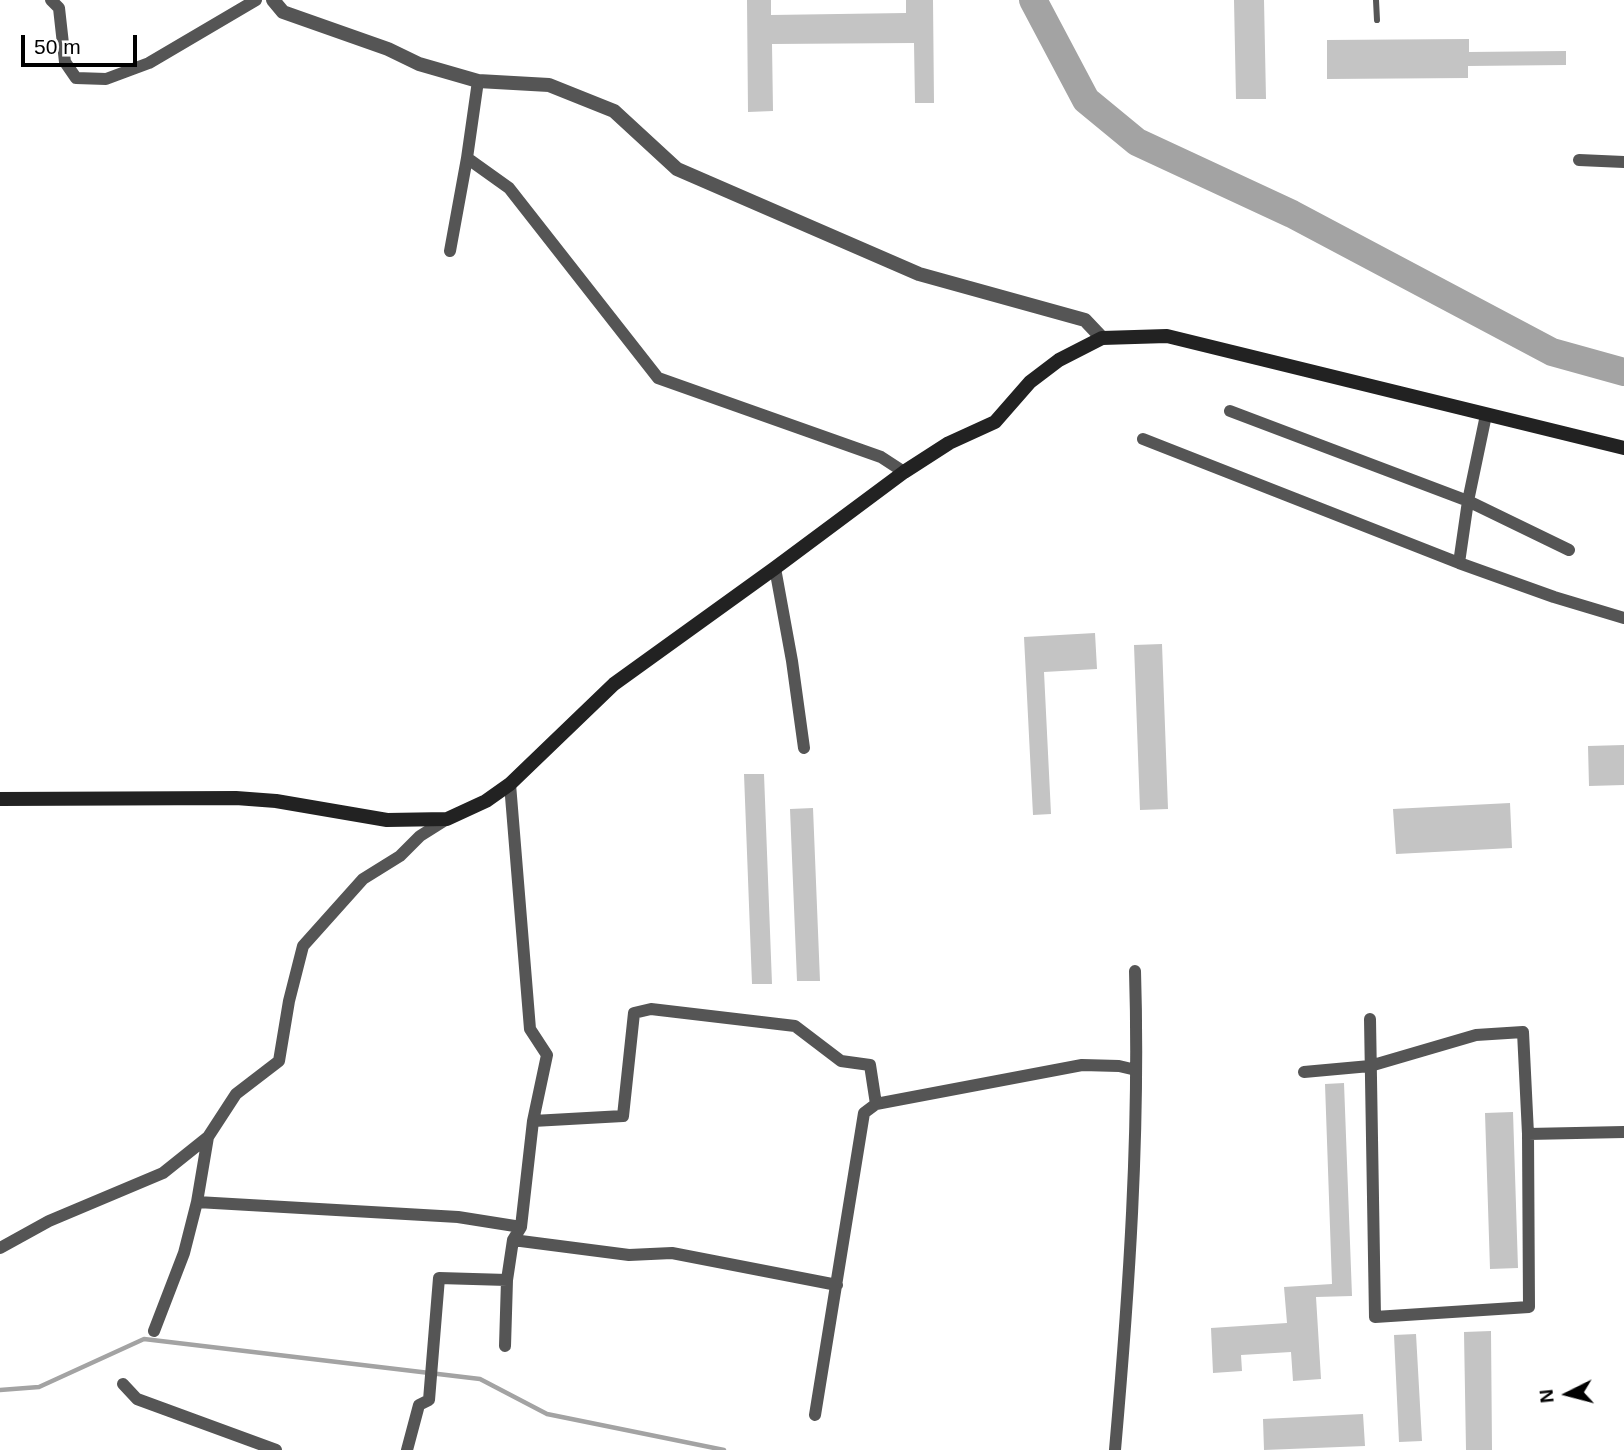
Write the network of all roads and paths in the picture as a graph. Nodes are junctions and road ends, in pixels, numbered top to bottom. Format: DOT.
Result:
graph roads {
  1 [pos="51,0"];
  2 [pos="256,0"];
  3 [pos="273,0"];
  4 [pos="1376,0"];
  5 [pos="1377,20"];
  6 [pos="478,81"];
  7 [pos="467,158"];
  8 [pos="1579,160"];
  9 [pos="1624,162"];
  10 [pos="450,251"];
  11 [pos="1102,338"];
  12 [pos="1230,411"];
  13 [pos="1486,415"];
  14 [pos="1143,439"];
  15 [pos="1624,448"];
  16 [pos="904,472"];
  17 [pos="1468,501"];
  18 [pos="1569,550"];
  19 [pos="1459,563"];
  20 [pos="775,568"];
  21 [pos="1624,618"];
  22 [pos="804,748"];
  23 [pos="510,784"];
  24 [pos="0,799"];
  25 [pos="447,819"];
  26 [pos="1135,971"];
  27 [pos="1370,1019"];
  28 [pos="1370,1066"];
  29 [pos="1136,1070"];
  30 [pos="1304,1072"];
  31 [pos="876,1104"];
  32 [pos="533,1121"];
  33 [pos="1624,1132"];
  34 [pos="1528,1134"];
  35 [pos="208,1137"];
  36 [pos="197,1202"];
  37 [pos="521,1227"];
  38 [pos="513,1240"];
  39 [pos="0,1248"];
  40 [pos="507,1280"];
  41 [pos="837,1285"];
  42 [pos="154,1331"];
  43 [pos="505,1346"];
  44 [pos="123,1384"];
  45 [pos="815,1415"];
  46 [pos="276,1450"];
  47 [pos="407,1450"];
  48 [pos="1115,1450"];
  1 -- 2 [label="street"];
  3 -- 6 [label="street"];
  4 -- 5 [label="lane"];
  6 -- 7 [label="street"];
  6 -- 11 [label="street"];
  7 -- 10 [label="street"];
  7 -- 16 [label="street"];
  8 -- 9 [label="street"];
  11 -- 13 [label="main road"];
  11 -- 16 [label="main road"];
  12 -- 17 [label="street"];
  13 -- 15 [label="main road"];
  13 -- 17 [label="street"];
  14 -- 19 [label="street"];
  16 -- 20 [label="main road"];
  17 -- 18 [label="street"];
  17 -- 19 [label="street"];
  19 -- 21 [label="street"];
  20 -- 22 [label="street"];
  20 -- 23 [label="main road"];
  23 -- 25 [label="main road"];
  23 -- 32 [label="street"];
  24 -- 25 [label="main road"];
  25 -- 35 [label="street"];
  26 -- 29 [label="street"];
  27 -- 28 [label="street"];
  28 -- 30 [label="street"];
  28 -- 34 [label="street"];
  28 -- 34 [label="street"];
  29 -- 31 [label="street"];
  29 -- 48 [label="street"];
  31 -- 32 [label="street"];
  31 -- 41 [label="street"];
  32 -- 37 [label="street"];
  33 -- 34 [label="street"];
  35 -- 36 [label="street"];
  35 -- 39 [label="street"];
  36 -- 37 [label="street"];
  36 -- 42 [label="street"];
  37 -- 38 [label="street"];
  38 -- 40 [label="street"];
  38 -- 41 [label="street"];
  40 -- 43 [label="street"];
  40 -- 47 [label="street"];
  41 -- 45 [label="street"];
  44 -- 46 [label="street"];
}
